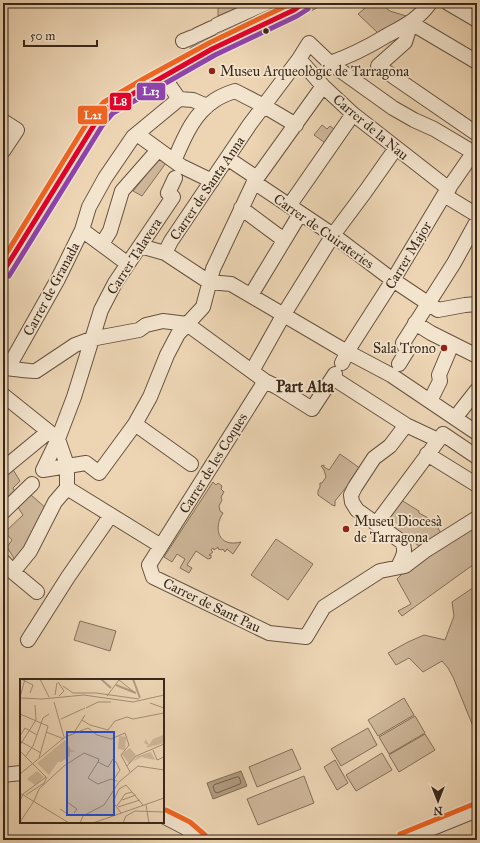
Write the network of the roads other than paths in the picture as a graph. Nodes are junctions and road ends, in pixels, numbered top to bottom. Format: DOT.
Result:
graph roads {
  1 [pos="266,3"];
  2 [pos="304,3"];
  3 [pos="430,3"];
  4 [pos="448,3"];
  5 [pos="477,20"];
  6 [pos="411,23"];
  7 [pos="191,37"];
  8 [pos="299,59"];
  9 [pos="332,62"];
  10 [pos="477,62"];
  11 [pos="163,76"];
  12 [pos="323,86"];
  13 [pos="179,99"];
  14 [pos="207,106"];
  15 [pos="264,106"];
  16 [pos="353,114"];
  17 [pos="3,121"];
  18 [pos="296,125"];
  19 [pos="137,134"];
  20 [pos="477,134"];
  21 [pos="396,148"];
  22 [pos="158,150"];
  23 [pos="3,151"];
  24 [pos="475,157"];
  25 [pos="227,158"];
  26 [pos="177,169"];
  27 [pos="104,178"];
  28 [pos="212,180"];
  29 [pos="256,180"];
  30 [pos="122,191"];
  31 [pos="447,192"];
  32 [pos="242,208"];
  33 [pos="295,210"];
  34 [pos="477,215"];
  35 [pos="477,221"];
  36 [pos="82,230"];
  37 [pos="333,235"];
  38 [pos="284,240"];
  39 [pos="102,244"];
  40 [pos="140,246"];
  41 [pos="165,253"];
  42 [pos="128,264"];
  43 [pos="3,272"];
  44 [pos="393,280"];
  45 [pos="209,282"];
  46 [pos="251,295"];
  47 [pos="430,303"];
  48 [pos="477,304"];
  49 [pos="284,314"];
  50 [pos="416,322"];
  51 [pos="187,324"];
  52 [pos="91,339"];
  53 [pos="452,344"];
  54 [pos="477,356"];
  55 [pos="339,363"];
  56 [pos="5,369"];
  57 [pos="252,371"];
  58 [pos="394,371"];
  59 [pos="265,380"];
  60 [pos="477,390"];
  61 [pos="3,395"];
  62 [pos="430,401"];
  63 [pos="455,418"];
  64 [pos="135,424"];
  65 [pos="406,425"];
  66 [pos="477,433"];
  67 [pos="53,436"];
  68 [pos="440,437"];
  69 [pos="427,454"];
  70 [pos="477,457"];
  71 [pos="67,465"];
  72 [pos="3,469"];
  73 [pos="199,469"];
  74 [pos="32,484"];
  75 [pos="477,485"];
  76 [pos="67,488"];
  77 [pos="3,512"];
  78 [pos="111,515"];
  79 [pos="477,518"];
  80 [pos="376,524"];
  81 [pos="161,546"];
  82 [pos="3,561"];
  83 [pos="398,567"];
  84 [pos="13,572"];
  85 [pos="37,592"];
  86 [pos="28,640"];
  87 [pos="20,773"];
  88 [pos="3,775"];
  89 [pos="477,810"];
  90 [pos="164,817"];
  91 [pos="477,820"];
  92 [pos="200,840"];
  93 [pos="403,840"];
  94 [pos="426,840"];
  1 -- 7 [label="street"];
  2 -- 11 [label="street"];
  3 -- 6 [label="street"];
  4 -- 5 [label="street"];
  6 -- 9 [label="street"];
  6 -- 10 [label="street"];
  6 -- 20 [label="street"];
  8 -- 9 [label="street"];
  8 -- 12 [label="street, Carrer de la Nau"];
  8 -- 15 [label="street, Carrer de Santa Anna"];
  9 -- 24 [label="street"];
  11 -- 13 [label="street"];
  11 -- 43 [label="street"];
  12 -- 16 [label="street, Carrer de la Nau"];
  12 -- 18 [label="street"];
  13 -- 14 [label="street"];
  13 -- 19 [label="street, Carrer de Granada"];
  14 -- 15 [label="street"];
  14 -- 26 [label="street"];
  15 -- 18 [label="street"];
  15 -- 25 [label="street, Carrer de Santa Anna"];
  16 -- 21 [label="street, Carrer de la Nau"];
  16 -- 33 [label="street"];
  17 -- 23 [label="street"];
  18 -- 29 [label="street"];
  19 -- 22 [label="street"];
  19 -- 27 [label="street, Carrer de Granada"];
  21 -- 31 [label="street, Carrer de la Nau"];
  21 -- 37 [label="street"];
  22 -- 26 [label="street"];
  22 -- 30 [label="street"];
  24 -- 31 [label="street, Carrer Major"];
  25 -- 28 [label="street, Carrer de Santa Anna"];
  25 -- 29 [label="street, Carrer de Cuirateries"];
  26 -- 28 [label="street"];
  26 -- 40 [label="street, Carrer Talavera"];
  27 -- 30 [label="street"];
  27 -- 36 [label="street, Carrer de Granada"];
  28 -- 41 [label="street, Carrer de Santa Anna"];
  29 -- 32 [label="street"];
  29 -- 33 [label="street, Carrer de Cuirateries"];
  30 -- 39 [label="street"];
  31 -- 34 [label="street, Carrer de la Nau"];
  31 -- 44 [label="street, Carrer Major"];
  32 -- 38 [label="street"];
  32 -- 45 [label="street"];
  33 -- 37 [label="street, Carrer de Cuirateries"];
  33 -- 38 [label="street"];
  35 -- 47 [label="street"];
  36 -- 39 [label="street"];
  36 -- 56 [label="street, Carrer de Granada"];
  37 -- 44 [label="street, Carrer de Cuirateries"];
  37 -- 49 [label="street"];
  38 -- 46 [label="street"];
  39 -- 42 [label="street"];
  40 -- 41 [label="street"];
  40 -- 42 [label="street, Carrer Talavera"];
  41 -- 45 [label="street"];
  42 -- 52 [label="street, Carrer Talavera"];
  44 -- 47 [label="street, Carrer de Cuirateries"];
  44 -- 55 [label="street, Carrer Major"];
  45 -- 46 [label="street"];
  45 -- 51 [label="street"];
  46 -- 49 [label="street"];
  47 -- 48 [label="street, Carrer de Cuirateries"];
  47 -- 50 [label="street"];
  49 -- 55 [label="street"];
  49 -- 57 [label="street"];
  50 -- 53 [label="street"];
  50 -- 58 [label="street"];
  51 -- 52 [label="street"];
  51 -- 57 [label="street"];
  51 -- 64 [label="street"];
  52 -- 56 [label="street"];
  52 -- 67 [label="street, Carrer Talavera"];
  53 -- 54 [label="street"];
  53 -- 62 [label="street"];
  55 -- 58 [label="street"];
  55 -- 59 [label="street, Carrer Major"];
  55 -- 65 [label="street"];
  57 -- 59 [label="street"];
  58 -- 62 [label="street"];
  59 -- 73 [label="street, Carrer de les Coques"];
  60 -- 63 [label="street"];
  61 -- 67 [label="street"];
  62 -- 63 [label="street"];
  63 -- 66 [label="street"];
  64 -- 71 [label="street"];
  64 -- 73 [label="street"];
  65 -- 68 [label="street"];
  65 -- 80 [label="street"];
  67 -- 71 [label="street"];
  67 -- 71 [label="street, Carrer Talavera"];
  67 -- 72 [label="street"];
  68 -- 69 [label="street"];
  68 -- 70 [label="street"];
  69 -- 75 [label="street"];
  69 -- 80 [label="street"];
  71 -- 76 [label="street"];
  73 -- 81 [label="street, Carrer de les Coques"];
  74 -- 77 [label="street"];
  76 -- 78 [label="street"];
  76 -- 84 [label="street"];
  78 -- 81 [label="street"];
  78 -- 86 [label="street"];
  79 -- 83 [label="street"];
  80 -- 83 [label="street"];
  81 -- 83 [label="street, Carrer de Sant Pau"];
  82 -- 84 [label="street"];
  84 -- 85 [label="street"];
  87 -- 88 [label="street"];
  89 -- 93 [label="street"];
  90 -- 92 [label="street"];
  91 -- 94 [label="street"];
}
